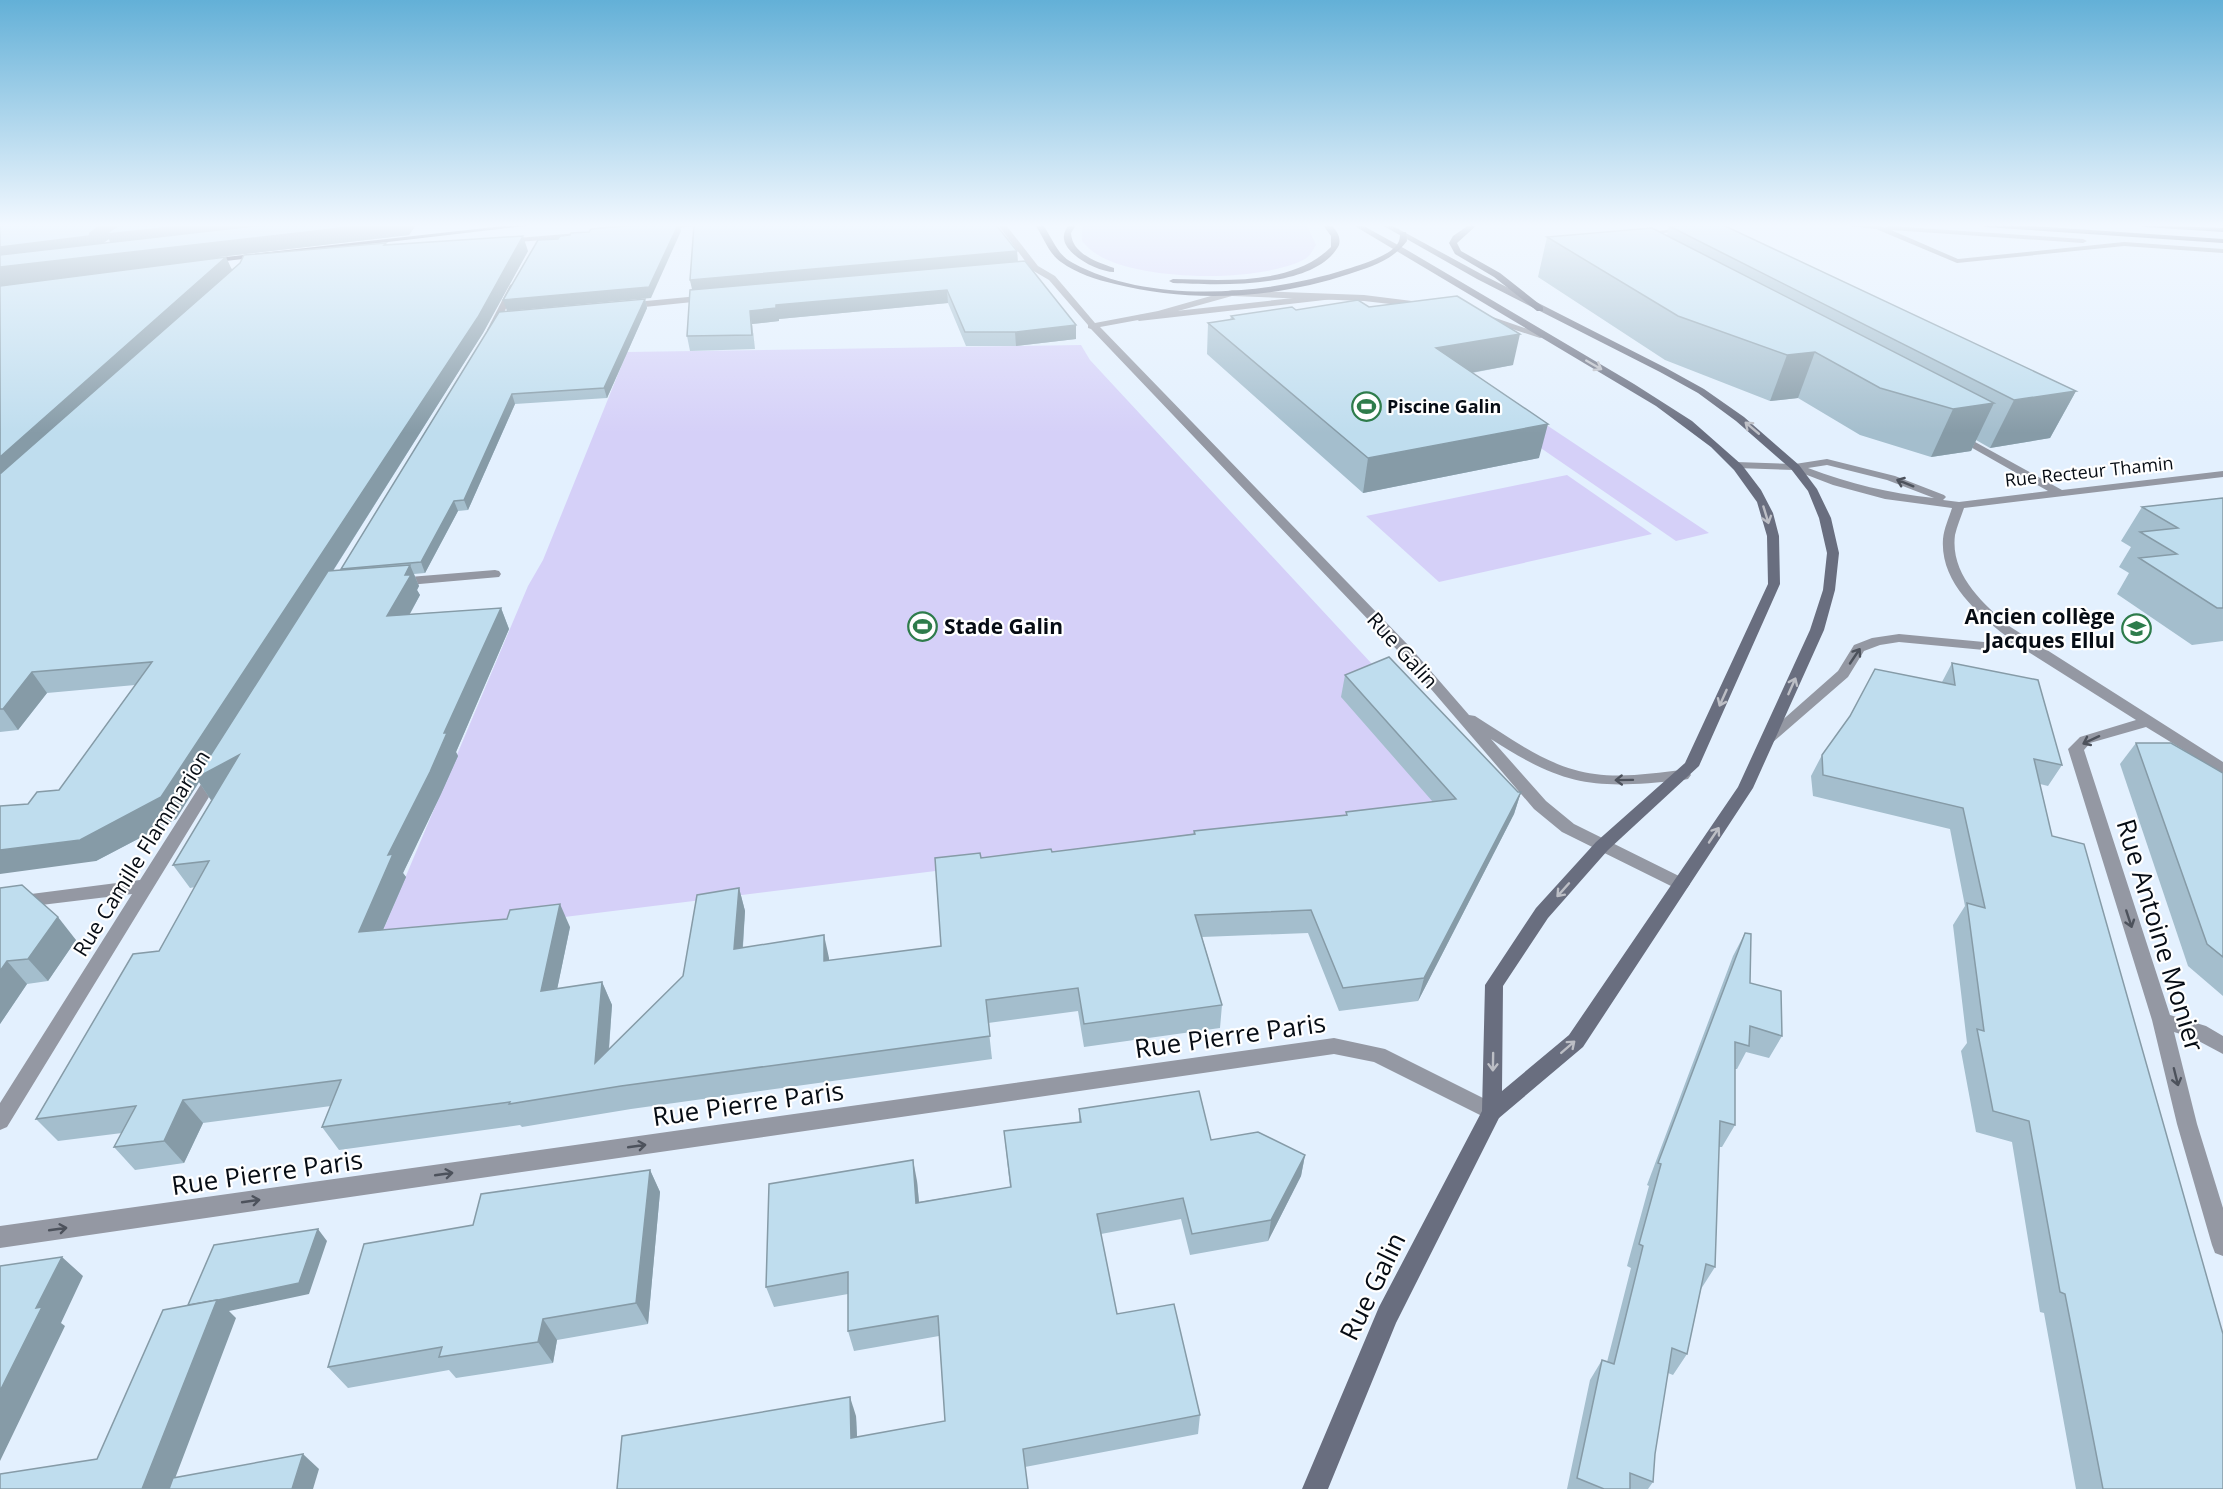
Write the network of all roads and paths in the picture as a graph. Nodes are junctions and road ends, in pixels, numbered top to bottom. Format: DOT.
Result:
graph roads {
  1 [pos="511,294"];
  2 [pos="1065,294"];
  3 [pos="1222,294"];
  4 [pos="1284,294"];
  5 [pos="1475,294"];
  6 [pos="1513,294"];
  7 [pos="1522,294"];
  8 [pos="1337,296"];
  9 [pos="714,298"];
  10 [pos="618,307"];
  11 [pos="1438,307"];
  12 [pos="1540,309"];
  13 [pos="1470,313"];
  14 [pos="1139,318"];
  15 [pos="1091,326"];
  16 [pos="1543,336"];
  17 [pos="482,345"];
  18 [pos="1943,428"];
  19 [pos="1736,465"];
  20 [pos="1795,467"];
  21 [pos="2223,474"];
  22 [pos="2058,492"];
  23 [pos="1959,505"];
  24 [pos="495,574"];
  25 [pos="380,583"];
  26 [pos="2016,638"];
  27 [pos="1457,711"];
  28 [pos="2146,722"];
  29 [pos="1768,739"];
  30 [pos="220,766"];
  31 [pos="2223,770"];
  32 [pos="1683,775"];
  33 [pos="1602,846"];
  34 [pos="1681,884"];
  35 [pos="144,886"];
  36 [pos="0,904"];
  37 [pos="2162,1020"];
  38 [pos="2223,1046"];
  39 [pos="1492,1112"];
  40 [pos="0,1121"];
  41 [pos="0,1238"];
  42 [pos="2223,1245"];
  43 [pos="1315,1489"];
  1 -- 17 [label="street"];
  2 -- 15 [label="street, Rue Galin"];
  3 -- 14 [label="street"];
  4 -- 8 [label="street"];
  5 -- 16 [label="main road"];
  6 -- 12 [label="main road, Rue Galin"];
  7 -- 12 [label="main road"];
  8 -- 11 [label="street"];
  8 -- 14 [label="street"];
  9 -- 10 [label="street"];
  20 -- 12 [label="main road, Rue Galin, one-way"];
  13 -- 16 [label="street"];
  14 -- 15 [label="street"];
  15 -- 27 [label="street, Rue Galin"];
  16 -- 19 [label="main road, one-way"];
  18 -- 22 [label="street"];
  19 -- 20 [label="street"];
  19 -- 32 [label="main road, one-way"];
  20 -- 23 [label="street"];
  23 -- 20 [label="street, one-way"];
  29 -- 20 [label="main road, Rue Galin, one-way"];
  21 -- 22 [label="street, Rue Recteur Thamin"];
  22 -- 23 [label="street, Rue Recteur Thamin"];
  23 -- 26 [label="street"];
  24 -- 25 [label="street"];
  26 -- 28 [label="street"];
  29 -- 26 [label="street, one-way"];
  32 -- 27 [label="street, one-way"];
  27 -- 33 [label="street, Rue Galin"];
  28 -- 31 [label="street"];
  28 -- 37 [label="street, Rue Antoine Monier, one-way"];
  34 -- 29 [label="main road, Rue Galin, one-way"];
  30 -- 35 [label="street, Rue Camille Flammarion"];
  32 -- 33 [label="main road"];
  33 -- 34 [label="street"];
  33 -- 39 [label="main road, Rue Galin, one-way"];
  39 -- 34 [label="main road, Rue Galin, one-way"];
  35 -- 36 [label="street"];
  35 -- 40 [label="street, Rue Camille Flammarion"];
  37 -- 38 [label="street"];
  37 -- 42 [label="street, Rue Antoine Monier, one-way"];
  41 -- 39 [label="street, Rue Pierre Paris, one-way"];
  39 -- 43 [label="main road, Rue Galin"];
}
